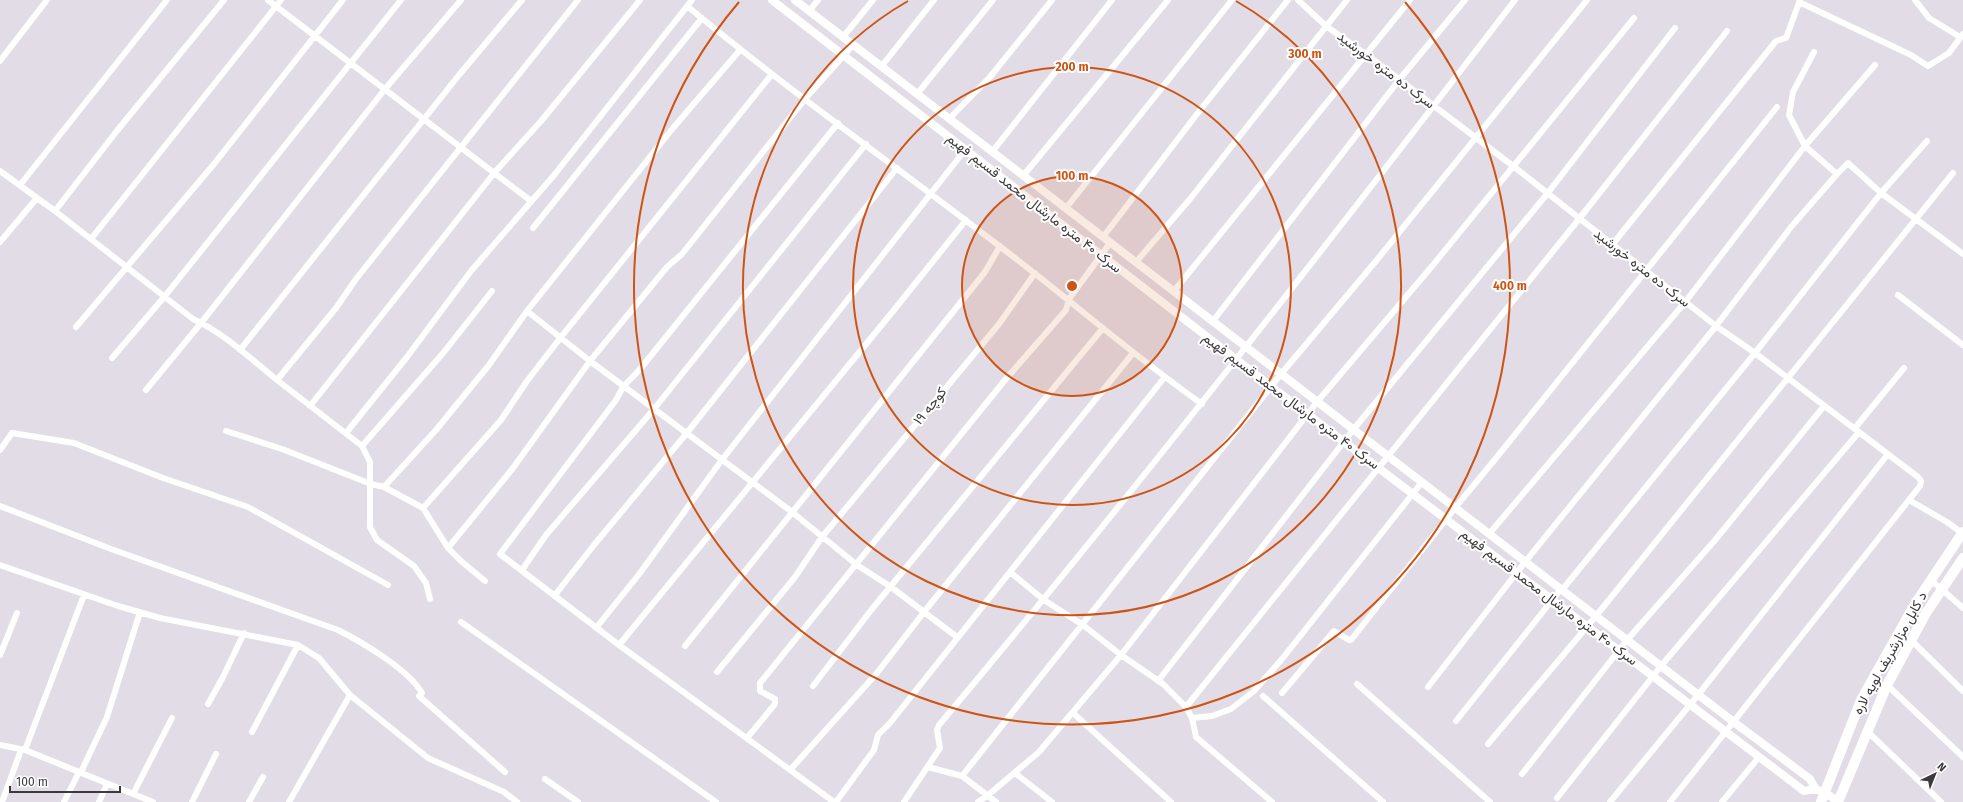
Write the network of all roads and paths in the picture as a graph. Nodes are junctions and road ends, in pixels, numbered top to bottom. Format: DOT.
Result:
graph roads {
  1 [pos="47,0"];
  2 [pos="167,0"];
  3 [pos="224,0"];
  4 [pos="268,0"];
  5 [pos="281,0"];
  6 [pos="343,0"];
  7 [pos="401,0"];
  8 [pos="461,0"];
  9 [pos="522,0"];
  10 [pos="578,0"];
  11 [pos="640,0"];
  12 [pos="692,0"];
  13 [pos="772,0"];
  14 [pos="794,0"];
  15 [pos="818,0"];
  16 [pos="873,0"];
  17 [pos="934,0"];
  18 [pos="993,0"];
  19 [pos="1052,0"];
  20 [pos="1112,0"];
  21 [pos="1168,0"];
  22 [pos="1232,0"];
  23 [pos="1288,0"];
  24 [pos="1298,0"];
  25 [pos="1347,0"];
  26 [pos="1410,0"];
  27 [pos="1465,0"];
  28 [pos="1515,0"];
  29 [pos="1587,0"];
  30 [pos="1915,0"];
  31 [pos="1799,1"];
  32 [pos="276,6"];
  33 [pos="686,6"];
  34 [pos="809,11"];
  35 [pos="702,18"];
  36 [pos="1634,18"];
  37 [pos="1326,26"];
  38 [pos="1675,28"];
  39 [pos="1727,31"];
  40 [pos="315,35"];
  41 [pos="1962,36"];
  42 [pos="843,37"];
  43 [pos="853,45"];
  44 [pos="740,50"];
  45 [pos="1814,52"];
  46 [pos="1367,54"];
  47 [pos="844,56"];
  48 [pos="0,61"];
  49 [pos="350,62"];
  50 [pos="1875,65"];
  51 [pos="881,66"];
  52 [pos="772,74"];
  53 [pos="1399,80"];
  54 [pos="386,89"];
  55 [pos="917,94"];
  56 [pos="805,99"];
  57 [pos="1434,106"];
  58 [pos="1778,107"];
  59 [pos="424,119"];
  60 [pos="949,119"];
  61 [pos="838,123"];
  62 [pos="1476,139"];
  63 [pos="1927,141"];
  64 [pos="866,144"];
  65 [pos="1805,146"];
  66 [pos="462,148"];
  67 [pos="965,150"];
  68 [pos="992,152"];
  69 [pos="1513,166"];
  70 [pos="897,168"];
  71 [pos="0,171"];
  72 [pos="495,172"];
  73 [pos="1953,173"];
  74 [pos="1838,174"];
  75 [pos="1023,176"];
  76 [pos="20,185"];
  77 [pos="1881,193"];
  78 [pos="931,194"];
  79 [pos="1547,194"];
  80 [pos="37,198"];
  81 [pos="531,201"];
  82 [pos="1066,208"];
  83 [pos="55,211"];
  84 [pos="1916,217"];
  85 [pos="1580,219"];
  86 [pos="966,220"];
  87 [pos="533,228"];
  88 [pos="1103,237"];
  89 [pos="91,239"];
  90 [pos="0,242"];
  91 [pos="1110,243"];
  92 [pos="1612,245"];
  93 [pos="1000,246"];
  94 [pos="1963,254"];
  95 [pos="1101,255"];
  96 [pos="1136,262"];
  97 [pos="127,268"];
  98 [pos="1646,272"];
  99 [pos="1035,273"];
  100 [pos="492,291"];
  101 [pos="1174,291"];
  102 [pos="1898,295"];
  103 [pos="165,296"];
  104 [pos="1069,299"];
  105 [pos="1686,301"];
  106 [pos="527,311"];
  107 [pos="1213,321"];
  108 [pos="201,323"];
  109 [pos="1716,326"];
  110 [pos="76,328"];
  111 [pos="1103,328"];
  112 [pos="561,337"];
  113 [pos="1963,345"];
  114 [pos="1246,348"];
  115 [pos="240,350"];
  116 [pos="1133,353"];
  117 [pos="1755,353"];
  118 [pos="112,358"];
  119 [pos="1237,360"];
  120 [pos="590,361"];
  121 [pos="1904,368"];
  122 [pos="1281,374"];
  123 [pos="1164,378"];
  124 [pos="1786,378"];
  125 [pos="277,380"];
  126 [pos="1272,386"];
  127 [pos="623,387"];
  128 [pos="146,390"];
  129 [pos="1317,402"];
  130 [pos="1202,404"];
  131 [pos="310,406"];
  132 [pos="1824,406"];
  133 [pos="654,409"];
  134 [pos="1308,414"];
  135 [pos="1353,430"];
  136 [pos="1857,430"];
  137 [pos="226,431"];
  138 [pos="346,433"];
  139 [pos="686,434"];
  140 [pos="1344,442"];
  141 [pos="362,446"];
  142 [pos="0,450"];
  143 [pos="1888,454"];
  144 [pos="1388,456"];
  145 [pos="721,461"];
  146 [pos="1379,468"];
  147 [pos="751,482"];
  148 [pos="1422,482"];
  149 [pos="371,484"];
  150 [pos="384,487"];
  151 [pos="1413,494"];
  152 [pos="1909,500"];
  153 [pos="0,506"];
  154 [pos="423,508"];
  155 [pos="1455,508"];
  156 [pos="792,512"];
  157 [pos="1446,519"];
  158 [pos="1962,533"];
  159 [pos="1489,534"];
  160 [pos="822,536"];
  161 [pos="448,548"];
  162 [pos="1963,558"];
  163 [pos="1525,562"];
  164 [pos="0,565"];
  165 [pos="857,565"];
  166 [pos="522,570"];
  167 [pos="1010,572"];
  168 [pos="1517,573"];
  169 [pos="1931,580"];
  170 [pos="485,581"];
  171 [pos="388,585"];
  172 [pos="891,587"];
  173 [pos="1942,589"];
  174 [pos="1561,590"];
  175 [pos="84,595"];
  176 [pos="555,595"];
  177 [pos="430,598"];
  178 [pos="1044,600"];
  179 [pos="1552,600"];
  180 [pos="1963,608"];
  181 [pos="140,612"];
  182 [pos="924,612"];
  183 [pos="17,613"];
  184 [pos="1596,616"];
  185 [pos="461,622"];
  186 [pos="1083,625"];
  187 [pos="1587,626"];
  188 [pos="596,628"];
  189 [pos="244,633"];
  190 [pos="957,637"];
  191 [pos="1626,640"];
  192 [pos="1912,641"];
  193 [pos="298,645"];
  194 [pos="619,645"];
  195 [pos="685,646"];
  196 [pos="1619,650"];
  197 [pos="0,655"];
  198 [pos="1121,655"];
  199 [pos="1661,666"];
  200 [pos="717,672"];
  201 [pos="1653,676"];
  202 [pos="1158,681"];
  203 [pos="1357,684"];
  204 [pos="1887,685"];
  205 [pos="813,686"];
  206 [pos="1428,687"];
  207 [pos="1963,691"];
  208 [pos="1282,693"];
  209 [pos="350,695"];
  210 [pos="1698,695"];
  211 [pos="1263,696"];
  212 [pos="208,704"];
  213 [pos="1690,705"];
  214 [pos="1186,707"];
  215 [pos="1073,713"];
  216 [pos="172,718"];
  217 [pos="1192,718"];
  218 [pos="1456,721"];
  219 [pos="1734,723"];
  220 [pos="1867,731"];
  221 [pos="252,732"];
  222 [pos="1727,732"];
  223 [pos="747,738"];
  224 [pos="1488,744"];
  225 [pos="0,745"];
  226 [pos="23,750"];
  227 [pos="216,754"];
  228 [pos="1759,757"];
  229 [pos="1963,757"];
  230 [pos="928,767"];
  231 [pos="790,770"];
  232 [pos="80,772"];
  233 [pos="505,772"];
  234 [pos="1015,773"];
  235 [pos="1522,774"];
  236 [pos="962,776"];
  237 [pos="263,777"];
  238 [pos="545,779"];
  239 [pos="107,784"];
  240 [pos="1815,788"];
  241 [pos="133,794"];
  242 [pos="987,796"];
  243 [pos="1823,797"];
  244 [pos="1557,798"];
  245 [pos="2,802"];
  246 [pos="64,802"];
  247 [pos="99,802"];
  248 [pos="152,802"];
  249 [pos="192,802"];
  250 [pos="249,802"];
  251 [pos="289,802"];
  252 [pos="517,802"];
  253 [pos="578,802"];
  254 [pos="716,802"];
  255 [pos="835,802"];
  256 [pos="904,802"];
  257 [pos="978,802"];
  258 [pos="996,802"];
  259 [pos="1052,802"];
  260 [pos="1171,802"];
  261 [pos="1272,802"];
  262 [pos="1383,802"];
  263 [pos="1490,802"];
  264 [pos="1610,802"];
  265 [pos="1670,802"];
  266 [pos="1722,802"];
  267 [pos="1838,802"];
  268 [pos="1941,802"];
  1 -- 48 [label="street"];
  2 -- 76 [label="street"];
  3 -- 83 [label="street"];
  4 -- 32 [label="street"];
  5 -- 32 [label="street"];
  6 -- 40 [label="street"];
  7 -- 49 [label="street"];
  8 -- 54 [label="street"];
  9 -- 59 [label="street"];
  10 -- 66 [label="street"];
  11 -- 72 [label="street"];
  12 -- 33 [label="street"];
  13 -- 47 [label="street, سرک ۴۰ متره مارشال محمد قسیم فهیم"];
  14 -- 34 [label="street, سرک ۴۰ متره مارشال محمد قسیم فهیم"];
  15 -- 34 [label="street"];
  16 -- 42 [label="street"];
  17 -- 51 [label="street"];
  18 -- 55 [label="street"];
  19 -- 60 [label="street"];
  20 -- 68 [label="street"];
  21 -- 75 [label="street"];
  22 -- 82 [label="street"];
  23 -- 88 [label="street"];
  24 -- 37 [label="street, سرک ده متره خورشید"];
  25 -- 37 [label="street"];
  26 -- 46 [label="street"];
  27 -- 53 [label="street"];
  28 -- 57 [label="street"];
  29 -- 62 [label="street"];
  30 -- 41 [label="street"];
  31 -- 41 [label="street"];
  31 -- 92 [label="street"];
  32 -- 40 [label="street"];
  32 -- 89 [label="street"];
  33 -- 35 [label="street"];
  33 -- 81 [label="street"];
  34 -- 42 [label="street, سرک ۴۰ متره مارشال محمد قسیم فهیم"];
  35 -- 44 [label="street"];
  35 -- 87 [label="street"];
  36 -- 69 [label="street"];
  37 -- 46 [label="street, سرک ده متره خورشید"];
  37 -- 96 [label="street"];
  38 -- 79 [label="street"];
  39 -- 85 [label="street"];
  40 -- 49 [label="street"];
  40 -- 97 [label="street"];
  42 -- 43 [label="street, سرک ۴۰ متره مارشال محمد قسیم فهیم"];
  43 -- 47 [label="street"];
  43 -- 51 [label="street, سرک ۴۰ متره مارشال محمد قسیم فهیم"];
  44 -- 52 [label="street"];
  44 -- 106 [label="street"];
  45 -- 65 [label="street"];
  46 -- 53 [label="street, سرک ده متره خورشید"];
  46 -- 101 [label="street"];
  47 -- 56 [label="street"];
  47 -- 67 [label="street, سرک ۴۰ متره مارشال محمد قسیم فهیم"];
  49 -- 54 [label="street"];
  49 -- 103 [label="street"];
  50 -- 65 [label="street"];
  51 -- 55 [label="street, سرک ۴۰ متره مارشال محمد قسیم فهیم"];
  52 -- 56 [label="street"];
  52 -- 112 [label="street"];
  53 -- 57 [label="street, سرک ده متره خورشید"];
  53 -- 107 [label="street"];
  54 -- 59 [label="street"];
  54 -- 108 [label="street"];
  55 -- 60 [label="street, سرک ۴۰ متره مارشال محمد قسیم فهیم"];
  56 -- 61 [label="street"];
  56 -- 120 [label="street"];
  57 -- 62 [label="street, سرک ده متره خورشید"];
  57 -- 114 [label="street"];
  58 -- 98 [label="street"];
  59 -- 66 [label="street"];
  59 -- 115 [label="street"];
  60 -- 68 [label="street, سرک ۴۰ متره مارشال محمد قسیم فهیم"];
  61 -- 64 [label="street"];
  61 -- 127 [label="street"];
  62 -- 69 [label="street, سرک ده متره خورشید"];
  62 -- 122 [label="street"];
  63 -- 77 [label="street"];
  64 -- 70 [label="street"];
  64 -- 133 [label="street"];
  65 -- 74 [label="street"];
  65 -- 105 [label="street"];
  66 -- 72 [label="street"];
  66 -- 125 [label="street"];
  67 -- 78 [label="street"];
  67 -- 95 [label="street, سرک ۴۰ متره مارشال محمد قسیم فهیم"];
  68 -- 75 [label="street, سرک ۴۰ متره مارشال محمد قسیم فهیم"];
  69 -- 79 [label="street, سرک ده متره خورشید"];
  69 -- 129 [label="street"];
  70 -- 78 [label="street"];
  70 -- 139 [label="street"];
  71 -- 76 [label="street"];
  72 -- 81 [label="street"];
  72 -- 131 [label="street"];
  73 -- 84 [label="street"];
  74 -- 77 [label="street"];
  74 -- 109 [label="street"];
  75 -- 82 [label="street, سرک ۴۰ متره مارشال محمد قسیم فهیم"];
  76 -- 80 [label="street"];
  77 -- 84 [label="street"];
  77 -- 117 [label="street"];
  78 -- 86 [label="street"];
  78 -- 145 [label="street"];
  79 -- 85 [label="street, سرک ده متره خورشید"];
  79 -- 135 [label="street"];
  80 -- 83 [label="street"];
  80 -- 90 [label="street"];
  81 -- 138 [label="street"];
  82 -- 88 [label="street, سرک ۴۰ متره مارشال محمد قسیم فهیم"];
  83 -- 89 [label="street"];
  84 -- 94 [label="street"];
  84 -- 124 [label="street"];
  85 -- 92 [label="street, سرک ده متره خورشید"];
  85 -- 144 [label="street"];
  86 -- 93 [label="street"];
  86 -- 147 [label="street"];
  88 -- 91 [label="street, سرک ۴۰ متره مارشال محمد قسیم فهیم"];
  89 -- 97 [label="street"];
  91 -- 95 [label="street"];
  91 -- 96 [label="street, سرک ۴۰ متره مارشال محمد قسیم فهیم"];
  92 -- 98 [label="street, سرک ده متره خورشید"];
  93 -- 99 [label="street"];
  93 -- 156 [label="street"];
  95 -- 104 [label="street"];
  95 -- 119 [label="street, سرک ۴۰ متره مارشال محمد قسیم فهیم"];
  96 -- 101 [label="street, سرک ۴۰ متره مارشال محمد قسیم فهیم"];
  97 -- 103 [label="street"];
  97 -- 110 [label="street"];
  98 -- 105 [label="street, سرک ده متره خورشید"];
  98 -- 155 [label="street"];
  99 -- 104 [label="street"];
  99 -- 160 [label="street, کوچه ۱۹"];
  100 -- 141 [label="street"];
  101 -- 107 [label="street, سرک ۴۰ متره مارشال محمد قسیم فهیم"];
  102 -- 113 [label="street"];
  103 -- 108 [label="street"];
  103 -- 118 [label="street"];
  104 -- 111 [label="street"];
  104 -- 165 [label="street"];
  105 -- 109 [label="street, سرک ده متره خورشید"];
  105 -- 159 [label="street"];
  106 -- 112 [label="street"];
  106 -- 150 [label="street"];
  107 -- 114 [label="street, سرک ۴۰ متره مارشال محمد قسیم فهیم"];
  108 -- 115 [label="street"];
  108 -- 128 [label="street"];
  109 -- 117 [label="street, سرک ده متره خورشید"];
  109 -- 163 [label="street"];
  111 -- 116 [label="street"];
  111 -- 172 [label="street"];
  112 -- 120 [label="street"];
  112 -- 154 [label="street"];
  114 -- 119 [label="street"];
  114 -- 122 [label="street, سرک ۴۰ متره مارشال محمد قسیم فهیم"];
  115 -- 125 [label="street"];
  116 -- 123 [label="street"];
  116 -- 182 [label="street"];
  117 -- 124 [label="street, سرک ده متره خورشید"];
  117 -- 174 [label="street"];
  119 -- 126 [label="street, سرک ۴۰ متره مارشال محمد قسیم فهیم"];
  119 -- 130 [label="street"];
  120 -- 127 [label="street"];
  120 -- 161 [label="street"];
  121 -- 136 [label="street"];
  122 -- 126 [label="street"];
  122 -- 129 [label="street, سرک ۴۰ متره مارشال محمد قسیم فهیم"];
  123 -- 130 [label="street"];
  123 -- 167 [label="street"];
  124 -- 132 [label="street, سرک ده متره خورشید"];
  124 -- 184 [label="street"];
  125 -- 131 [label="street"];
  126 -- 134 [label="street, سرک ۴۰ متره مارشال محمد قسیم فهیم"];
  126 -- 186 [label="street"];
  127 -- 133 [label="street"];
  127 -- 166 [label="street"];
  129 -- 134 [label="street"];
  129 -- 135 [label="street, سرک ۴۰ متره مارشال محمد قسیم فهیم"];
  130 -- 178 [label="street"];
  131 -- 138 [label="street"];
  132 -- 136 [label="street, سرک ده متره خورشید"];
  132 -- 191 [label="street"];
  133 -- 139 [label="street"];
  133 -- 166 [label="street"];
  134 -- 140 [label="street, سرک ۴۰ متره مارشال محمد قسیم فهیم"];
  134 -- 198 [label="street"];
  135 -- 140 [label="street"];
  135 -- 144 [label="street, سرک ۴۰ متره مارشال محمد قسیم فهیم"];
  136 -- 143 [label="street, سرک ده متره خورشید"];
  136 -- 199 [label="street"];
  137 -- 149 [label="street"];
  138 -- 141 [label="street"];
  139 -- 145 [label="street"];
  139 -- 176 [label="street"];
  140 -- 146 [label="street, سرک ۴۰ متره مارشال محمد قسیم فهیم"];
  140 -- 202 [label="street"];
  141 -- 149 [label="street"];
  142 -- 171 [label="street"];
  143 -- 152 [label="street, سرک ده متره خورشید"];
  143 -- 210 [label="street"];
  144 -- 146 [label="street"];
  144 -- 148 [label="street, سرک ۴۰ متره مارشال محمد قسیم فهیم"];
  145 -- 147 [label="street"];
  145 -- 188 [label="street"];
  146 -- 151 [label="street, سرک ۴۰ متره مارشال محمد قسیم فهیم"];
  146 -- 214 [label="street"];
  147 -- 156 [label="street"];
  147 -- 194 [label="street"];
  148 -- 151 [label="street"];
  148 -- 155 [label="street, سرک ۴۰ متره مارشال محمد قسیم فهیم"];
  149 -- 150 [label="street"];
  149 -- 177 [label="street"];
  150 -- 154 [label="street"];
  151 -- 157 [label="street, سرک ۴۰ متره مارشال محمد قسیم فهیم"];
  151 -- 217 [label="street"];
  152 -- 158 [label="street"];
  152 -- 219 [label="street"];
  153 -- 233 [label="street"];
  154 -- 161 [label="street"];
  155 -- 157 [label="street"];
  155 -- 159 [label="street, سرک ۴۰ متره مارشال محمد قسیم فهیم"];
  156 -- 160 [label="street"];
  156 -- 195 [label="street"];
  157 -- 168 [label="street, سرک ۴۰ متره مارشال محمد قسیم فهیم"];
  157 -- 208 [label="street"];
  158 -- 169 [label="highway, د کابل مزارشریف لویه لاره"];
  159 -- 163 [label="street, سرک ۴۰ متره مارشال محمد قسیم فهیم"];
  160 -- 165 [label="street"];
  160 -- 200 [label="street, کوچه ۱۹"];
  161 -- 170 [label="street"];
  162 -- 173 [label="highway, د کابل مزارشریف لویه لاره"];
  163 -- 168 [label="street"];
  163 -- 174 [label="street, سرک ۴۰ متره مارشال محمد قسیم فهیم"];
  164 -- 175 [label="street"];
  165 -- 172 [label="street"];
  165 -- 223 [label="street"];
  166 -- 176 [label="street"];
  167 -- 178 [label="street"];
  167 -- 190 [label="street"];
  168 -- 179 [label="street, سرک ۴۰ متره مارشال محمد قسیم فهیم"];
  168 -- 206 [label="street"];
  169 -- 173 [label="street"];
  169 -- 243 [label="highway, د کابل مزارشریف لویه لاره"];
  172 -- 182 [label="street"];
  172 -- 205 [label="street"];
  173 -- 180 [label="street"];
  173 -- 192 [label="highway, د کابل مزارشریف لویه لاره"];
  174 -- 179 [label="street"];
  174 -- 184 [label="street, سرک ۴۰ متره مارشال محمد قسیم فهیم"];
  175 -- 181 [label="street"];
  175 -- 226 [label="street"];
  176 -- 188 [label="street"];
  178 -- 186 [label="street"];
  178 -- 230 [label="street"];
  179 -- 187 [label="street, سرک ۴۰ متره مارشال محمد قسیم فهیم"];
  179 -- 218 [label="street"];
  181 -- 189 [label="street"];
  181 -- 232 [label="street"];
  182 -- 190 [label="street"];
  182 -- 231 [label="street"];
  183 -- 197 [label="street"];
  184 -- 187 [label="street"];
  184 -- 191 [label="street, سرک ۴۰ متره مارشال محمد قسیم فهیم"];
  185 -- 254 [label="street"];
  186 -- 198 [label="street"];
  186 -- 236 [label="street"];
  187 -- 196 [label="street, سرک ۴۰ متره مارشال محمد قسیم فهیم"];
  187 -- 224 [label="street"];
  188 -- 194 [label="street"];
  189 -- 193 [label="street"];
  189 -- 212 [label="street"];
  190 -- 255 [label="street"];
  191 -- 196 [label="street"];
  191 -- 199 [label="street, سرک ۴۰ متره مارشال محمد قسیم فهیم"];
  192 -- 204 [label="highway, د کابل مزارشریف لویه لاره"];
  192 -- 207 [label="street"];
  193 -- 209 [label="street"];
  193 -- 221 [label="street"];
  194 -- 223 [label="street"];
  196 -- 201 [label="street, سرک ۴۰ متره مارشال محمد قسیم فهیم"];
  196 -- 235 [label="street"];
  198 -- 202 [label="street"];
  198 -- 215 [label="street"];
  199 -- 201 [label="street"];
  199 -- 210 [label="street, سرک ۴۰ متره مارشال محمد قسیم فهیم"];
  201 -- 213 [label="street, سرک ۴۰ متره مارشال محمد قسیم فهیم"];
  201 -- 244 [label="street"];
  202 -- 214 [label="street"];
  203 -- 263 [label="street"];
  204 -- 220 [label="highway, د کابل مزارشریف لویه لاره"];
  204 -- 229 [label="street"];
  209 -- 251 [label="street"];
  209 -- 252 [label="street"];
  210 -- 213 [label="street"];
  210 -- 219 [label="street, سرک ۴۰ متره مارشال محمد قسیم فهیم"];
  211 -- 262 [label="street"];
  213 -- 222 [label="street, سرک ۴۰ متره مارشال محمد قسیم فهیم"];
  213 -- 264 [label="street"];
  214 -- 217 [label="street"];
  215 -- 234 [label="street"];
  215 -- 260 [label="street"];
  216 -- 241 [label="street"];
  217 -- 261 [label="street"];
  219 -- 222 [label="street"];
  219 -- 240 [label="street, سرک ۴۰ متره مارشال محمد قسیم فهیم"];
  220 -- 267 [label="highway, د کابل مزارشریف لویه لاره"];
  220 -- 268 [label="street"];
  222 -- 228 [label="street, سرک ۴۰ متره مارشال محمد قسیم فهیم"];
  222 -- 265 [label="street"];
  223 -- 231 [label="street"];
  225 -- 226 [label="street"];
  226 -- 232 [label="street"];
  226 -- 245 [label="street"];
  227 -- 249 [label="street"];
  228 -- 240 [label="street, سرک ۴۰ متره مارشال محمد قسیم فهیم"];
  228 -- 266 [label="street"];
  230 -- 236 [label="street"];
  230 -- 256 [label="street"];
  231 -- 255 [label="street"];
  232 -- 239 [label="street"];
  232 -- 246 [label="street"];
  234 -- 242 [label="street"];
  234 -- 259 [label="street"];
  236 -- 242 [label="street"];
  237 -- 250 [label="street"];
  238 -- 253 [label="street"];
  239 -- 241 [label="street"];
  239 -- 247 [label="street"];
  240 -- 243 [label="street, سرک ۴۰ متره مارشال محمد قسیم فهیم"];
  241 -- 248 [label="street"];
  242 -- 257 [label="street"];
  242 -- 258 [label="street"];
  243 -- 267 [label="street, سرک ۴۰ متره مارشال محمد قسیم فهیم"];
}
